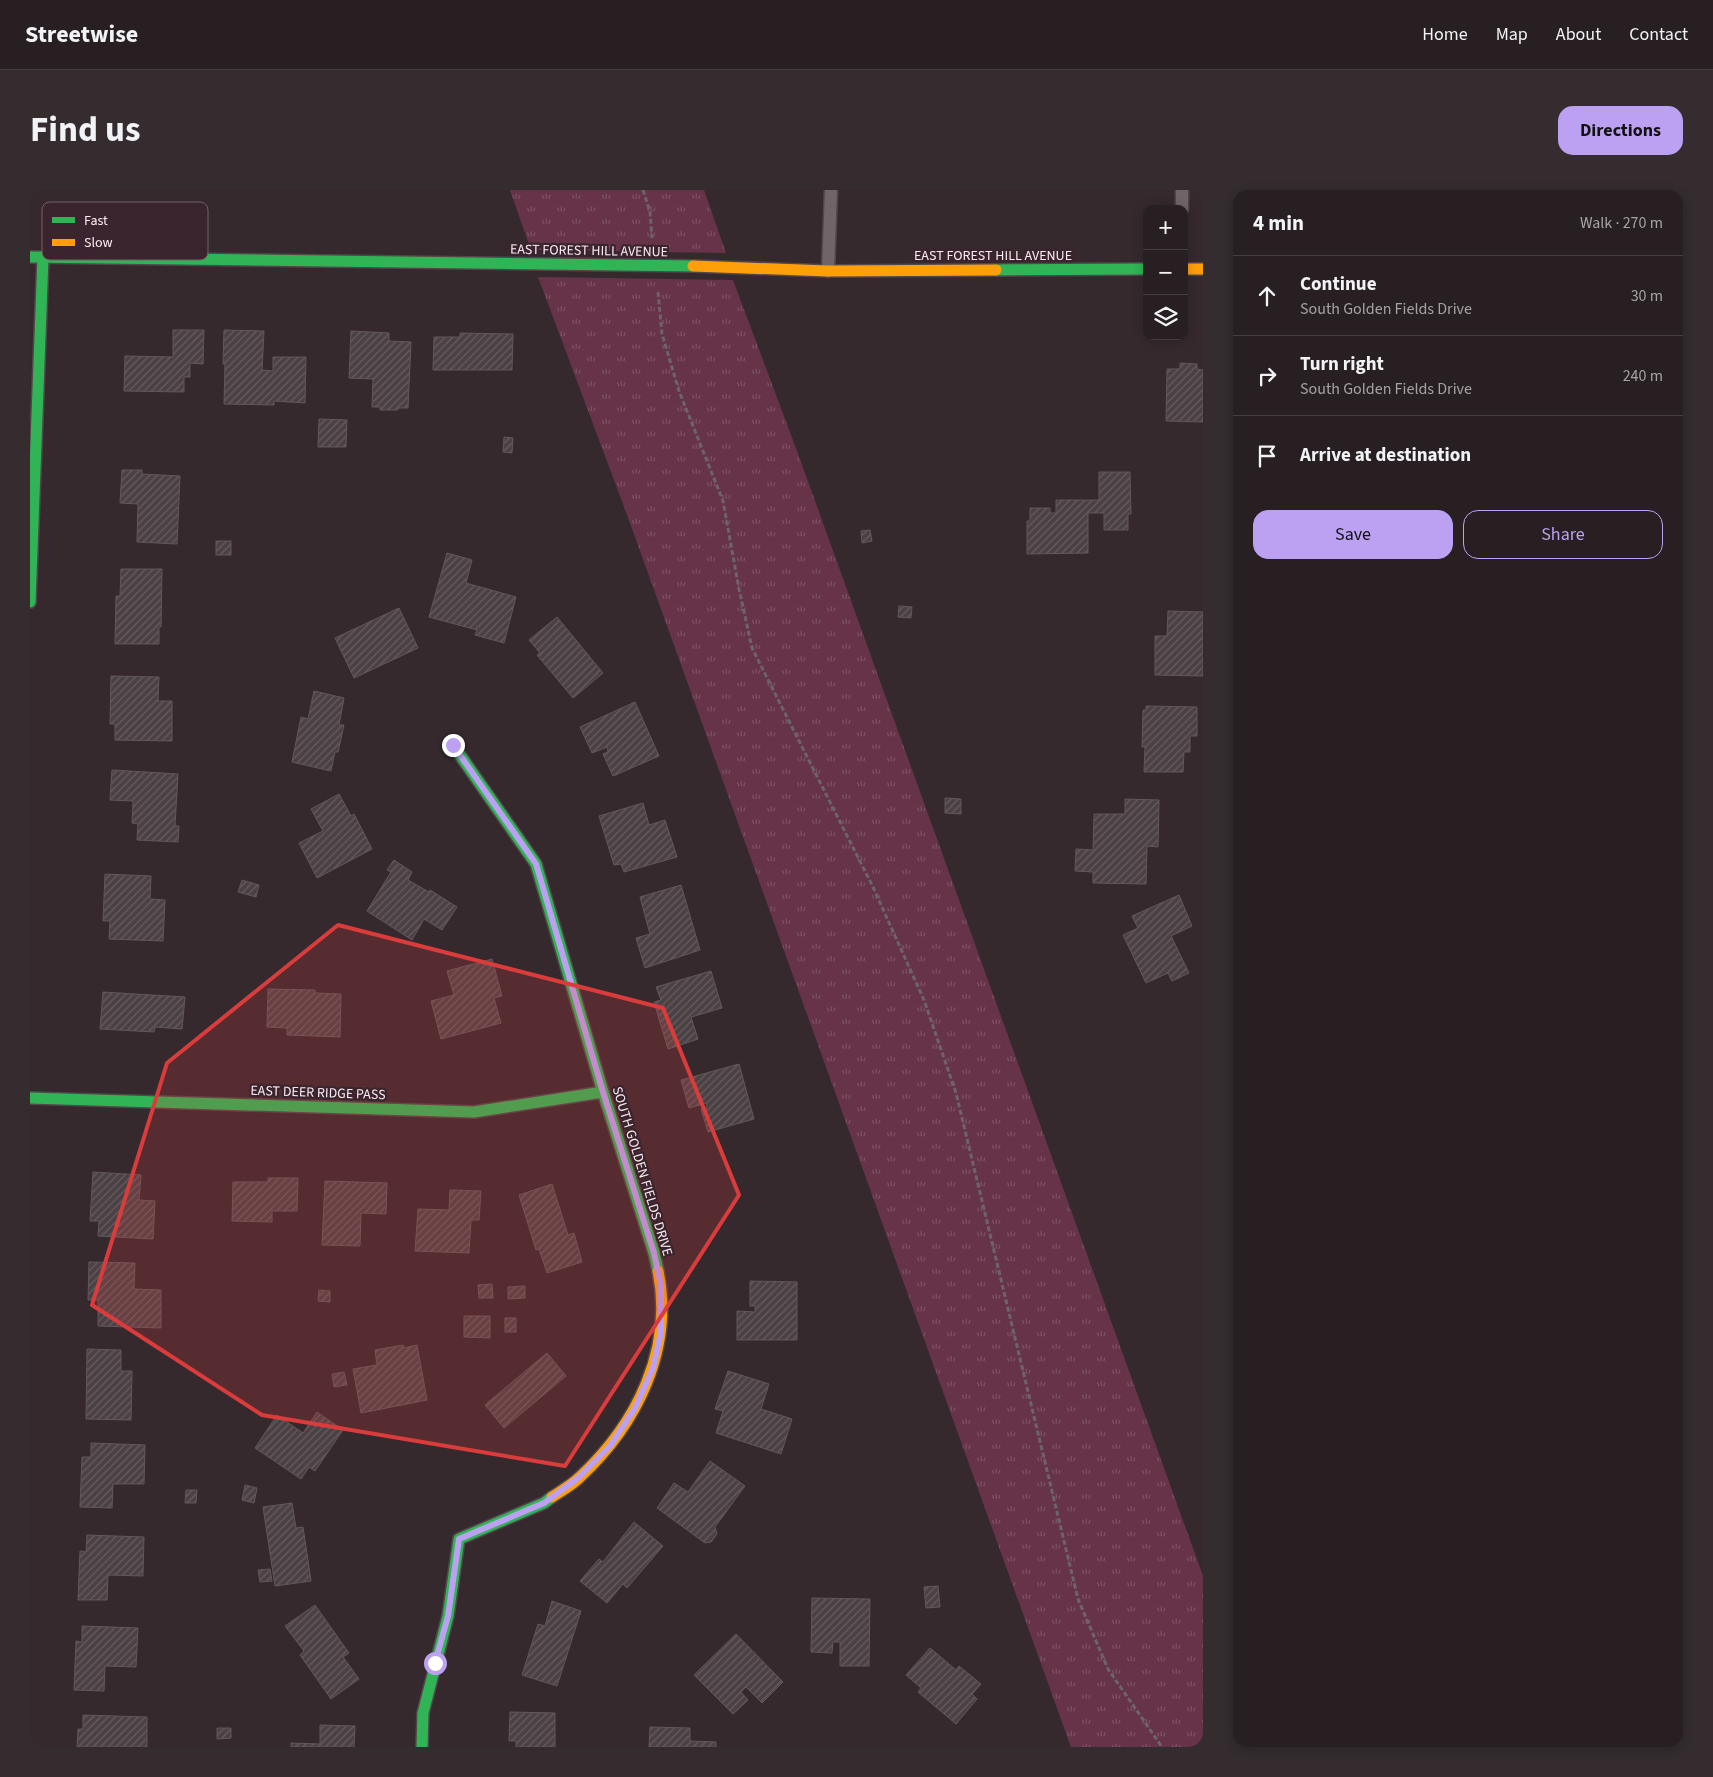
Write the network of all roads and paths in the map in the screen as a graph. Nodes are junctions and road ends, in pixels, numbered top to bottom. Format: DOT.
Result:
graph roads {
  1 [pos="644,190"];
  2 [pos="831,190"];
  3 [pos="1182,190"];
  4 [pos="1182,205"];
  5 [pos="208,259"];
  6 [pos="43,260"];
  7 [pos="655,266"];
  8 [pos="1143,269"];
  9 [pos="1188,269"];
  10 [pos="1203,269"];
  11 [pos="828,271"];
  12 [pos="30,602"];
  13 [pos="453,745"];
  14 [pos="603,1092"];
  15 [pos="30,1098"];
  16 [pos="422,1747"];
  17 [pos="1162,1747"];
  1 -- 7 [label="path"];
  2 -- 11 [label="lane"];
  3 -- 4 [label="lane"];
  5 -- 7 [label="street, EAST FOREST HILL AVENUE"];
  6 -- 12 [label="street"];
  7 -- 11 [label="street, EAST FOREST HILL AVENUE"];
  7 -- 17 [label="path"];
  8 -- 11 [label="street, EAST FOREST HILL AVENUE"];
  9 -- 10 [label="street"];
  13 -- 14 [label="street, SOUTH GOLDEN FIELDS DRIVE"];
  14 -- 15 [label="street, EAST DEER RIDGE PASS"];
  14 -- 16 [label="street, SOUTH GOLDEN FIELDS DRIVE"];
}
